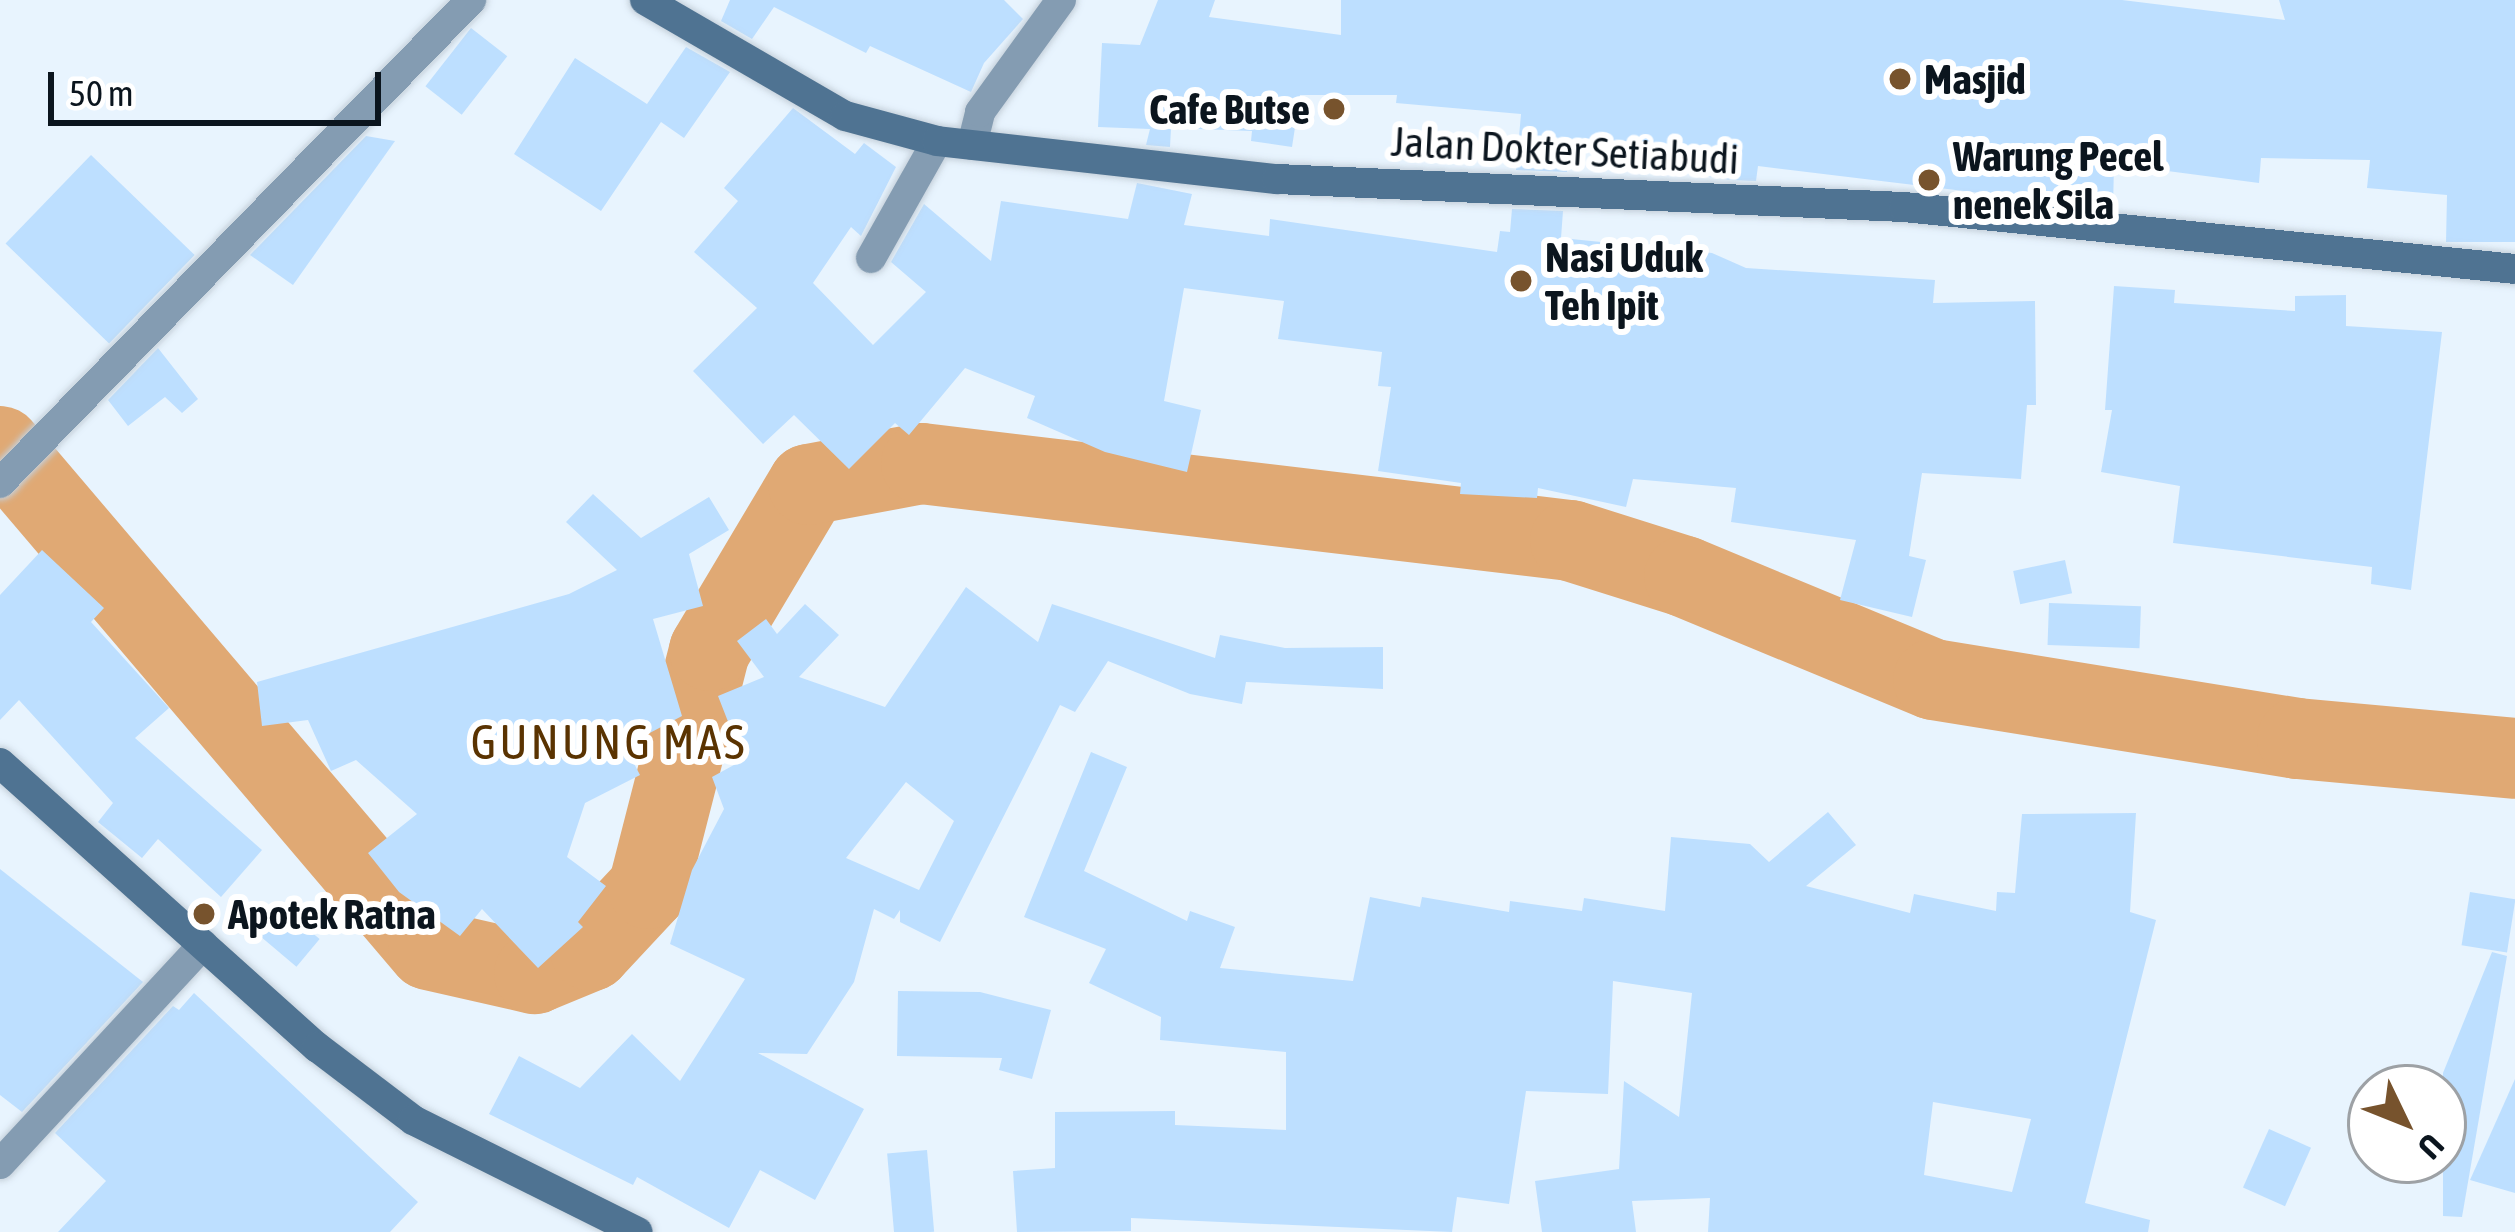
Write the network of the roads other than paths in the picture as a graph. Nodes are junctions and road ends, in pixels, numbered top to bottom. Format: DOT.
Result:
graph roads {
  1 [pos="471,0"];
  2 [pos="645,0"];
  3 [pos="1061,0"];
  4 [pos="937,141"];
  5 [pos="972,145"];
  6 [pos="871,258"];
  7 [pos="2515,269"];
  8 [pos="0,483"];
  9 [pos="0,763"];
  10 [pos="203,945"];
  11 [pos="0,1164"];
  12 [pos="638,1232"];
  1 -- 8 [label="street"];
  2 -- 4 [label="street, Jalan Dokter Setiabudi"];
  3 -- 5 [label="street"];
  4 -- 5 [label="street, Jalan Dokter Setiabudi"];
  4 -- 6 [label="street"];
  5 -- 7 [label="street, Jalan Dokter Setiabudi"];
  9 -- 10 [label="street"];
  10 -- 11 [label="street"];
  10 -- 12 [label="street"];
}
